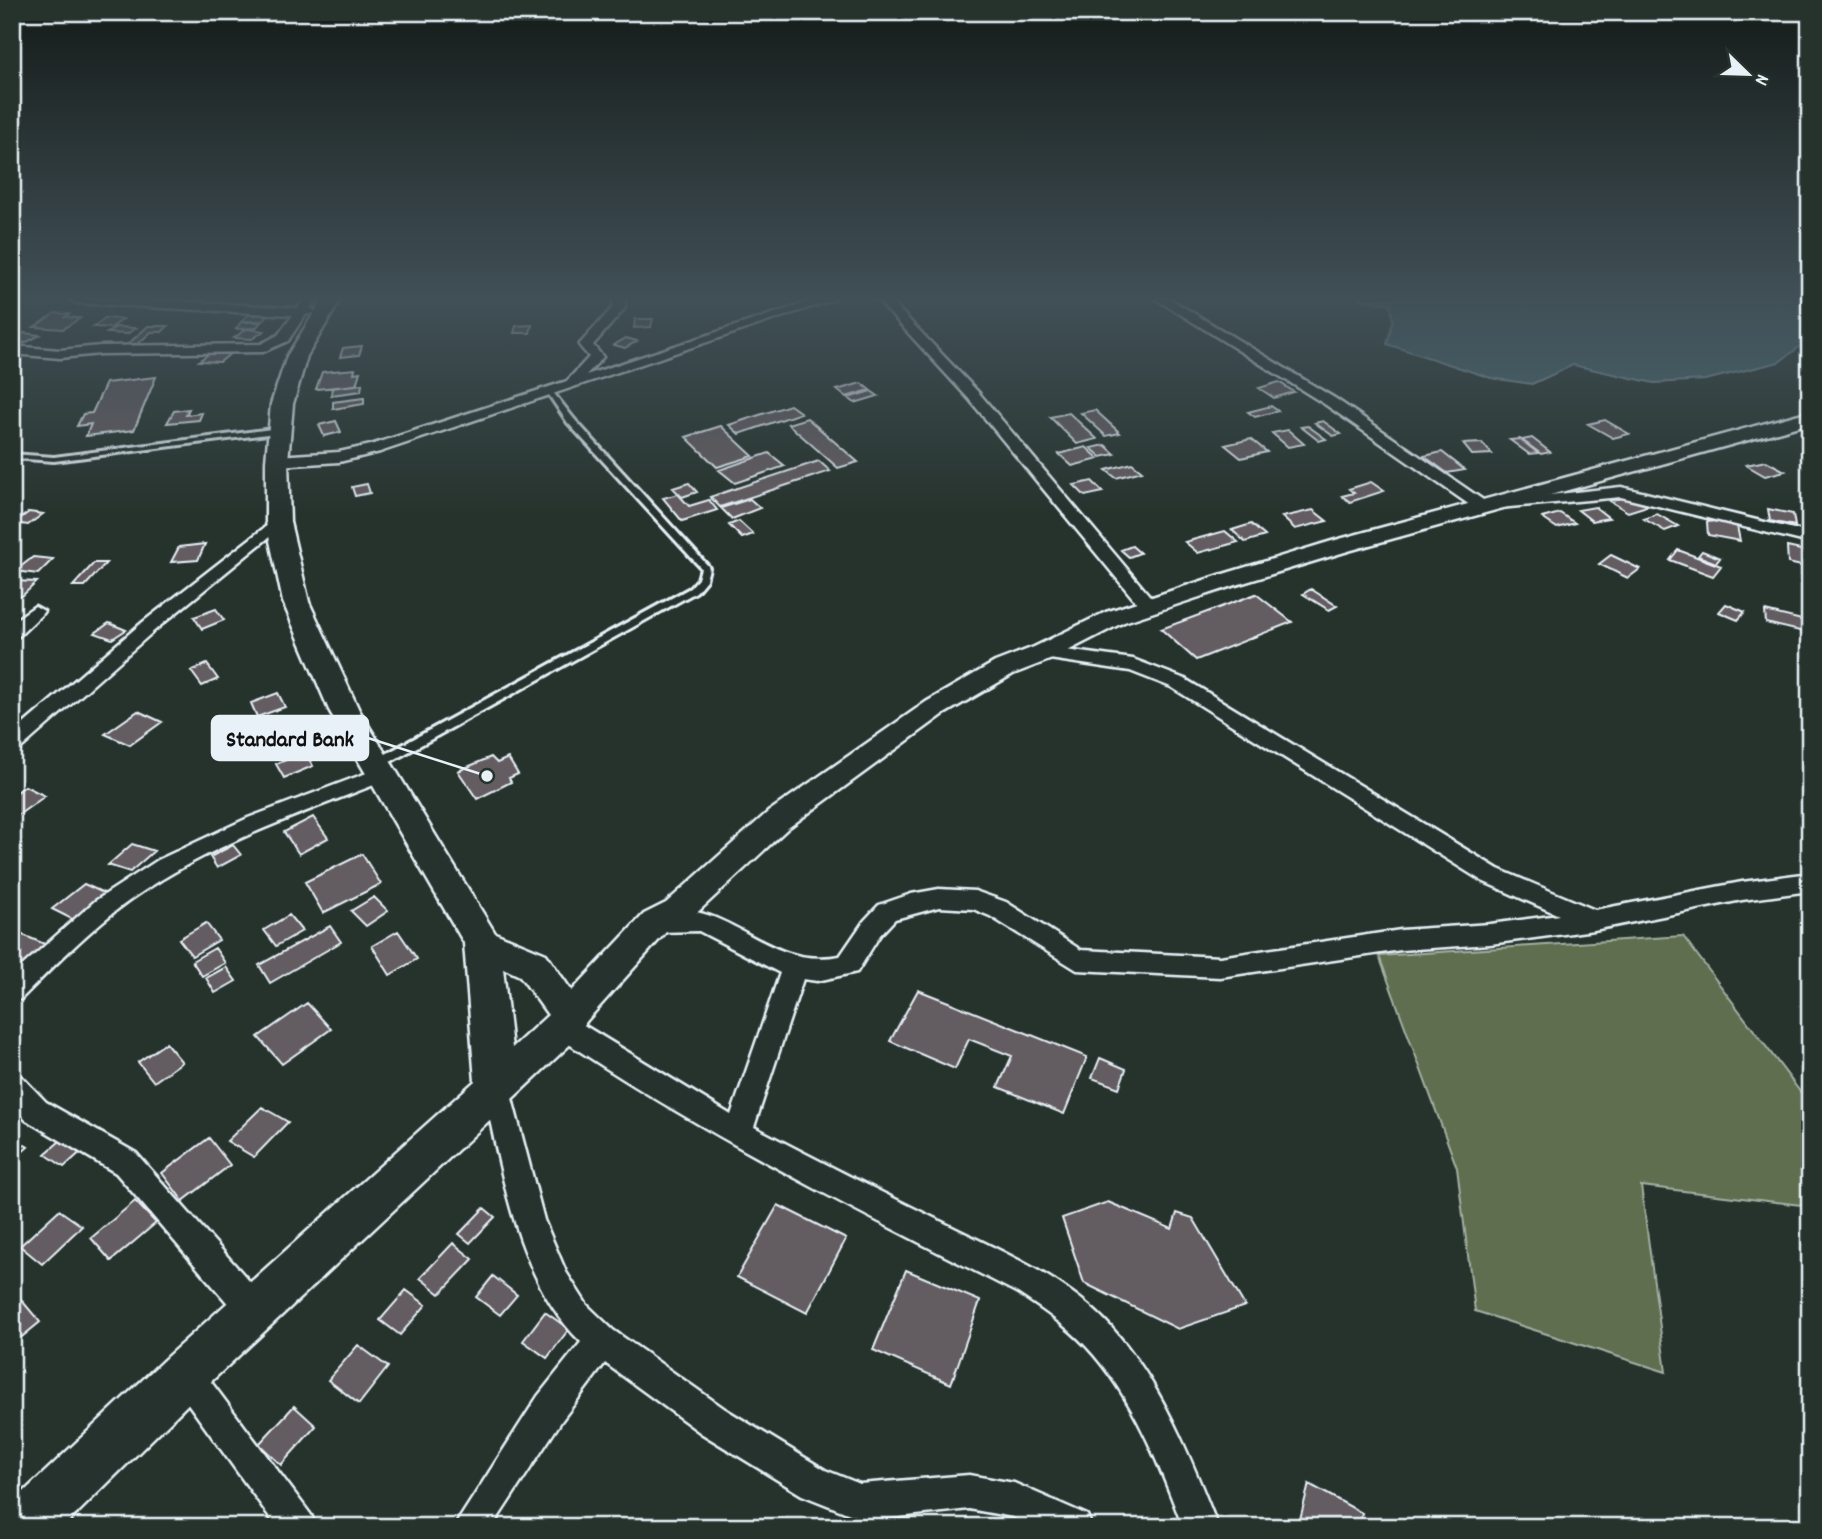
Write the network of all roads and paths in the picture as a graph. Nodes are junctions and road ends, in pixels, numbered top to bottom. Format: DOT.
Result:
graph roads {
  1 [pos="292,371"];
  2 [pos="583,371"];
  3 [pos="612,371"];
  4 [pos="950,371"];
  5 [pos="1280,371"];
  6 [pos="569,385"];
  7 [pos="550,391"];
  8 [pos="1810,417"];
  9 [pos="280,430"];
  10 [pos="12,456"];
  11 [pos="277,461"];
  12 [pos="1483,507"];
  13 [pos="278,522"];
  14 [pos="1810,538"];
  15 [pos="1148,605"];
  16 [pos="35,611"];
  17 [pos="12,632"];
  18 [pos="1043,653"];
  19 [pos="12,744"];
  20 [pos="377,770"];
  21 [pos="1810,883"];
  22 [pos="1594,920"];
  23 [pos="655,923"];
  24 [pos="482,943"];
  25 [pos="795,967"];
  26 [pos="12,991"];
  27 [pos="566,1021"];
  28 [pos="12,1086"];
  29 [pos="496,1087"];
  30 [pos="739,1132"];
  31 [pos="254,1310"];
  32 [pos="602,1341"];
  33 [pos="186,1373"];
  34 [pos="1063,1524"];
  35 [pos="25,1527"];
  36 [pos="299,1527"];
  37 [pos="471,1527"];
  38 [pos="1201,1527"];
  1 -- 9 [label="main road"];
  2 -- 6 [label="street"];
  3 -- 6 [label="street"];
  4 -- 15 [label="street"];
  5 -- 12 [label="street"];
  6 -- 7 [label="street"];
  7 -- 11 [label="street"];
  7 -- 20 [label="lane"];
  8 -- 12 [label="street"];
  9 -- 10 [label="lane"];
  9 -- 11 [label="main road"];
  11 -- 13 [label="main road"];
  12 -- 14 [label="street"];
  12 -- 15 [label="street"];
  13 -- 19 [label="street"];
  13 -- 20 [label="main road"];
  15 -- 18 [label="street"];
  16 -- 17 [label="street"];
  18 -- 22 [label="street"];
  18 -- 23 [label="street"];
  20 -- 24 [label="main road"];
  20 -- 26 [label="street"];
  21 -- 22 [label="street"];
  22 -- 25 [label="street"];
  23 -- 25 [label="street"];
  23 -- 27 [label="street"];
  24 -- 27 [label="main road"];
  24 -- 29 [label="main road"];
  25 -- 30 [label="street"];
  27 -- 29 [label="main road"];
  27 -- 30 [label="street"];
  28 -- 31 [label="street"];
  29 -- 31 [label="main road"];
  29 -- 32 [label="street"];
  30 -- 38 [label="street"];
  31 -- 33 [label="main road"];
  32 -- 34 [label="street"];
  32 -- 37 [label="street"];
  33 -- 35 [label="main road"];
  33 -- 36 [label="street"];
}
